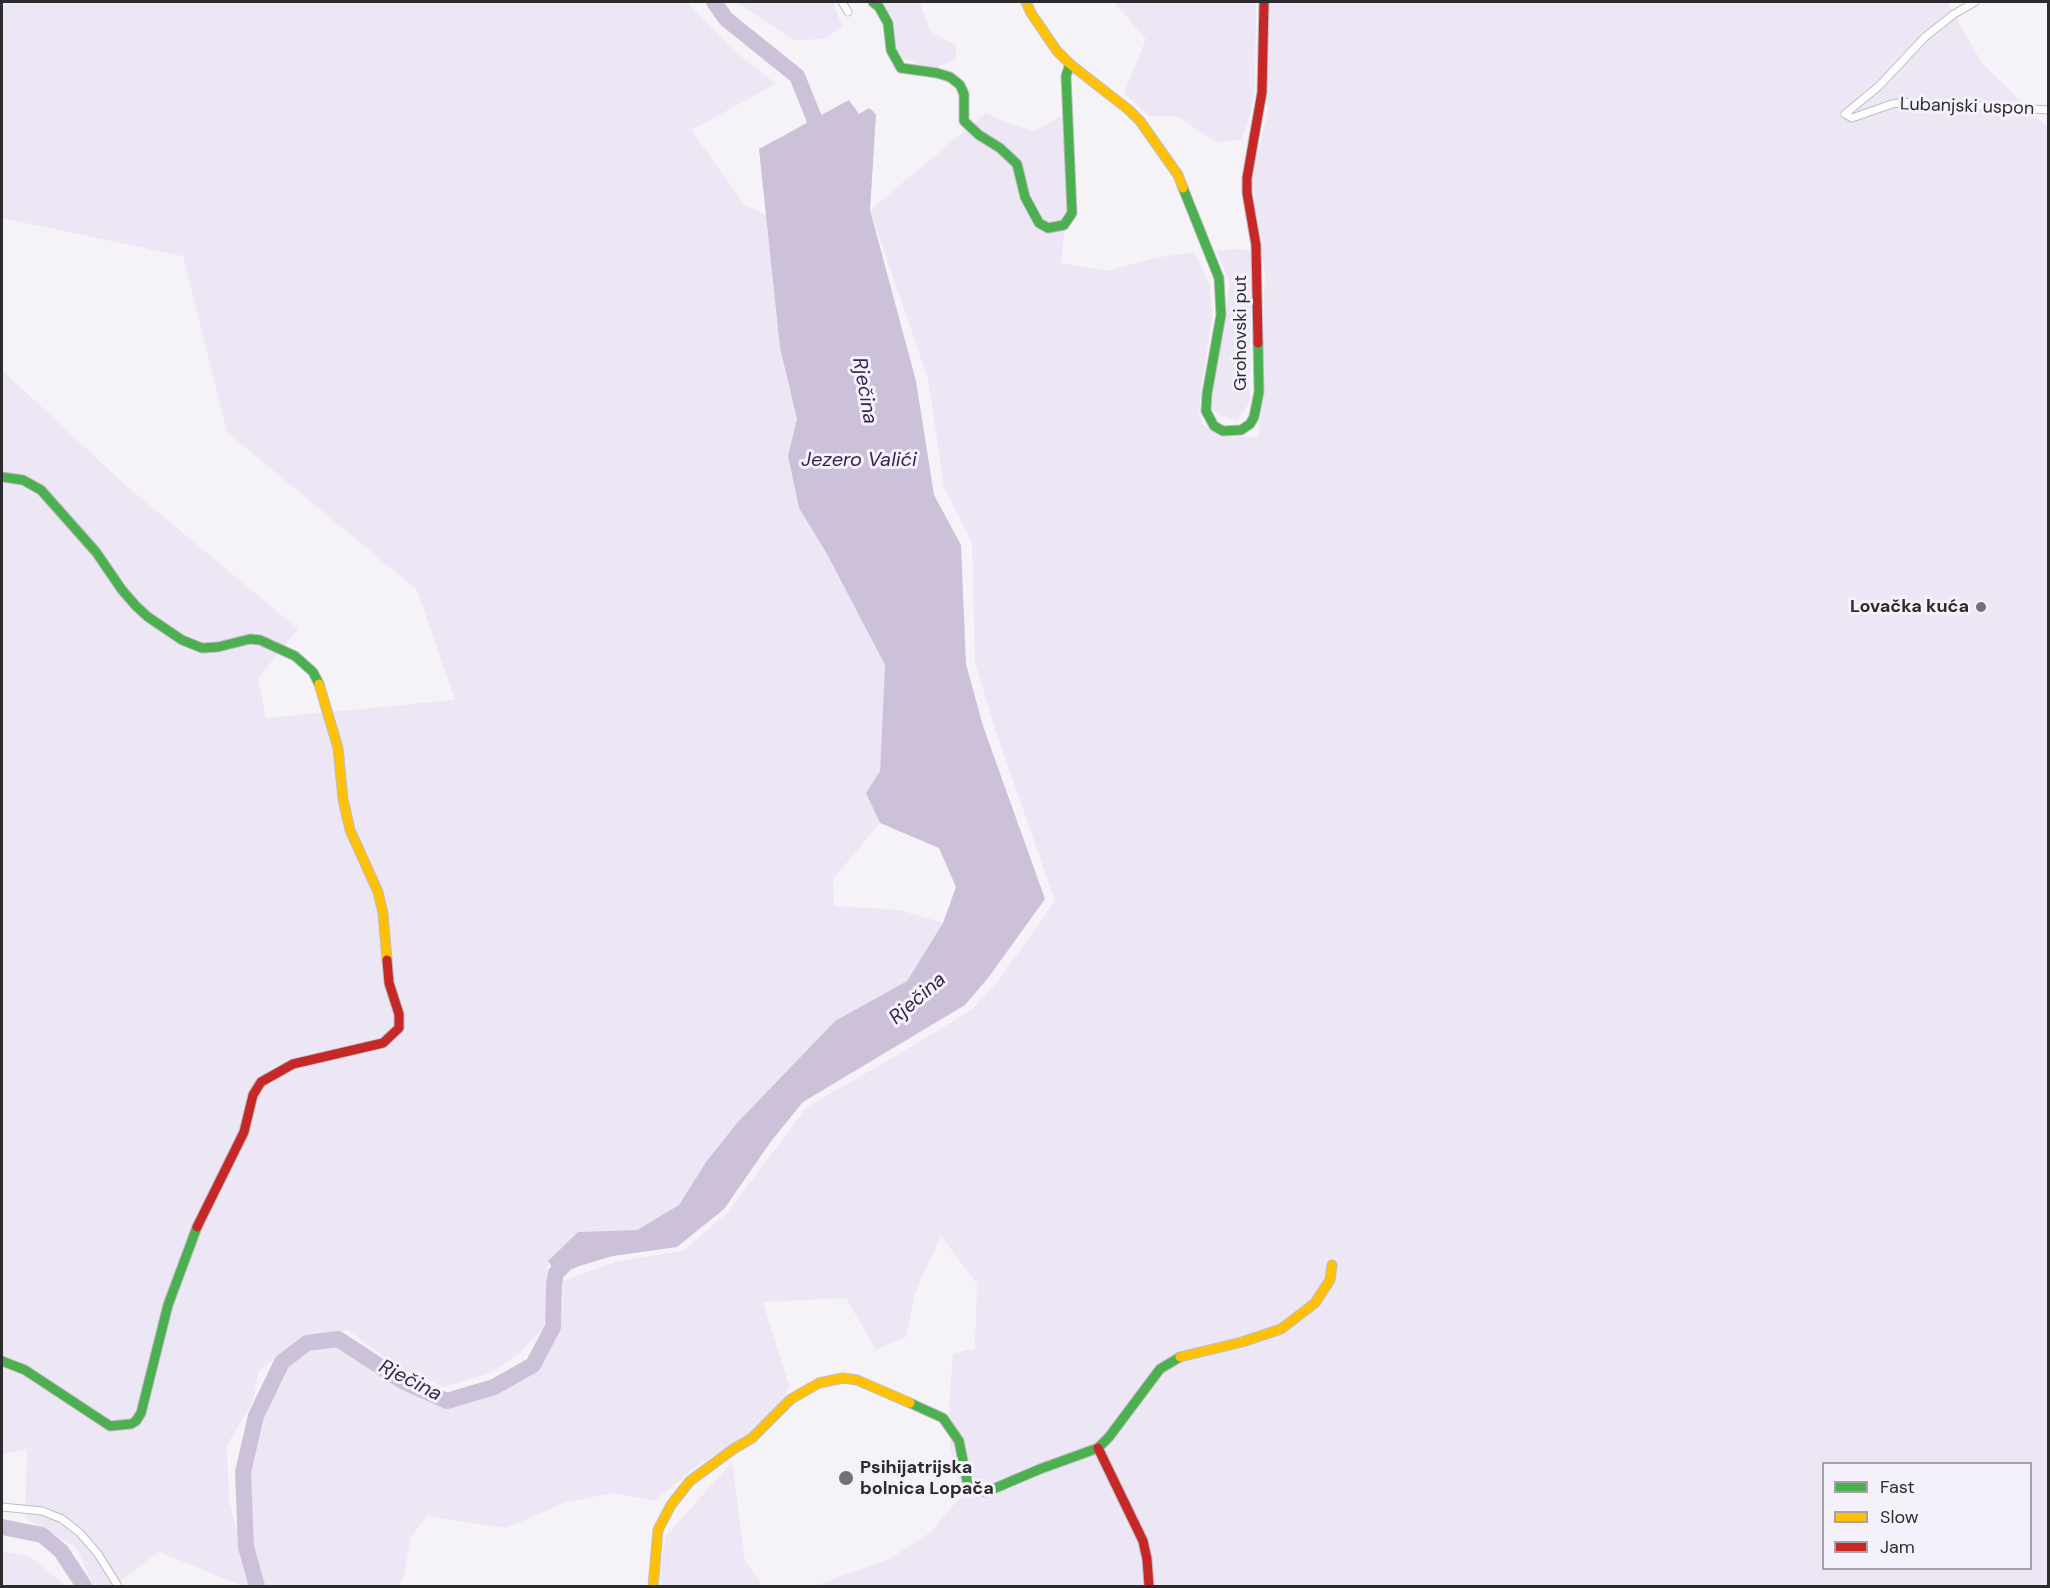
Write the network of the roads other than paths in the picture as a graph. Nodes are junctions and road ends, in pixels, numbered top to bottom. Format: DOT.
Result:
graph roads {
  1 [pos="842,2"];
  2 [pos="873,2"];
  3 [pos="1026,2"];
  4 [pos="1264,2"];
  5 [pos="1975,2"];
  6 [pos="848,12"];
  7 [pos="1070,64"];
  8 [pos="2049,110"];
  9 [pos="2,477"];
  10 [pos="1332,1265"];
  11 [pos="2,1361"];
  12 [pos="1098,1448"];
  13 [pos="2,1507"];
  14 [pos="118,1587"];
  15 [pos="653,1587"];
  16 [pos="1149,1587"];
  1 -- 6 [label="street"];
  2 -- 7 [label="street"];
  3 -- 7 [label="street, Grohovski put"];
  4 -- 7 [label="street, Grohovski put"];
  5 -- 8 [label="street, Lubanjski uspon"];
  9 -- 11 [label="street"];
  10 -- 12 [label="street"];
  12 -- 15 [label="street"];
  12 -- 16 [label="street"];
  13 -- 14 [label="street"];
}
